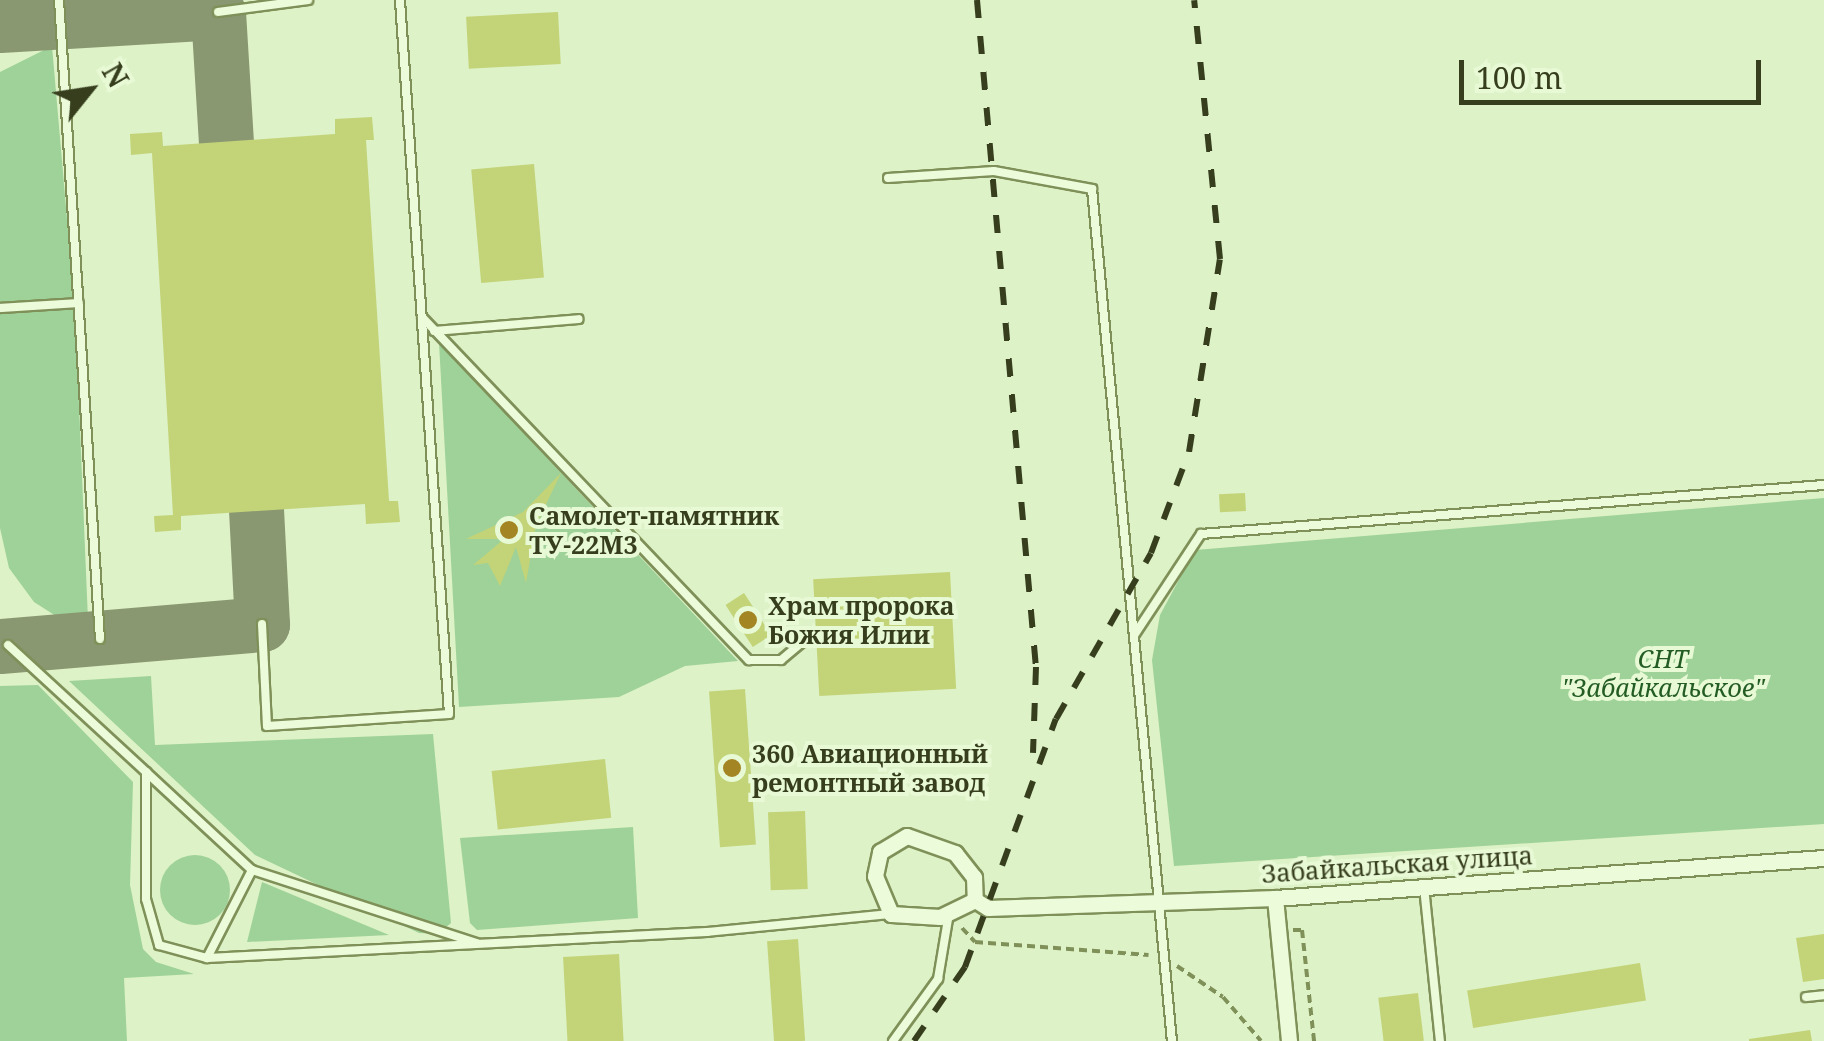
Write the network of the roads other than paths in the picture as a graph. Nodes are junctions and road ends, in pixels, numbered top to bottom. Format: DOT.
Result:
graph roads {
  1 [pos="59,0"];
  2 [pos="308,0"];
  3 [pos="400,0"];
  4 [pos="218,12"];
  5 [pos="888,178"];
  6 [pos="78,303"];
  7 [pos="0,308"];
  8 [pos="422,318"];
  9 [pos="579,319"];
  10 [pos="434,331"];
  11 [pos="1824,485"];
  12 [pos="262,624"];
  13 [pos="1136,634"];
  14 [pos="100,639"];
  15 [pos="804,642"];
  16 [pos="8,646"];
  17 [pos="146,772"];
  18 [pos="1824,858"];
  19 [pos="252,870"];
  20 [pos="1424,886"];
  21 [pos="1275,898"];
  22 [pos="975,900"];
  23 [pos="1160,903"];
  24 [pos="949,913"];
  25 [pos="891,914"];
  26 [pos="483,945"];
  27 [pos="207,958"];
  28 [pos="1824,994"];
  29 [pos="1806,997"];
  30 [pos="894,1041"];
  31 [pos="1172,1041"];
  32 [pos="1289,1041"];
  33 [pos="1440,1041"];
  1 -- 6 [label="lane"];
  2 -- 4 [label="lane"];
  3 -- 8 [label="lane"];
  5 -- 13 [label="lane"];
  6 -- 7 [label="lane"];
  6 -- 14 [label="lane"];
  8 -- 10 [label="lane"];
  8 -- 12 [label="lane"];
  9 -- 10 [label="lane"];
  10 -- 15 [label="lane"];
  11 -- 13 [label="lane"];
  13 -- 23 [label="lane"];
  16 -- 17 [label="lane"];
  17 -- 19 [label="lane"];
  17 -- 27 [label="lane"];
  18 -- 20 [label="street, Забайкальская улица"];
  19 -- 26 [label="lane"];
  19 -- 27 [label="lane"];
  20 -- 21 [label="street, Забайкальская улица"];
  20 -- 33 [label="lane"];
  21 -- 23 [label="street, Забайкальская улица"];
  21 -- 32 [label="street"];
  22 -- 23 [label="street, Забайкальская улица"];
  22 -- 24 [label="street"];
  22 -- 25 [label="street"];
  23 -- 31 [label="lane"];
  24 -- 25 [label="street"];
  24 -- 30 [label="lane"];
  25 -- 26 [label="lane"];
  26 -- 27 [label="lane"];
  28 -- 29 [label="lane"];
}
